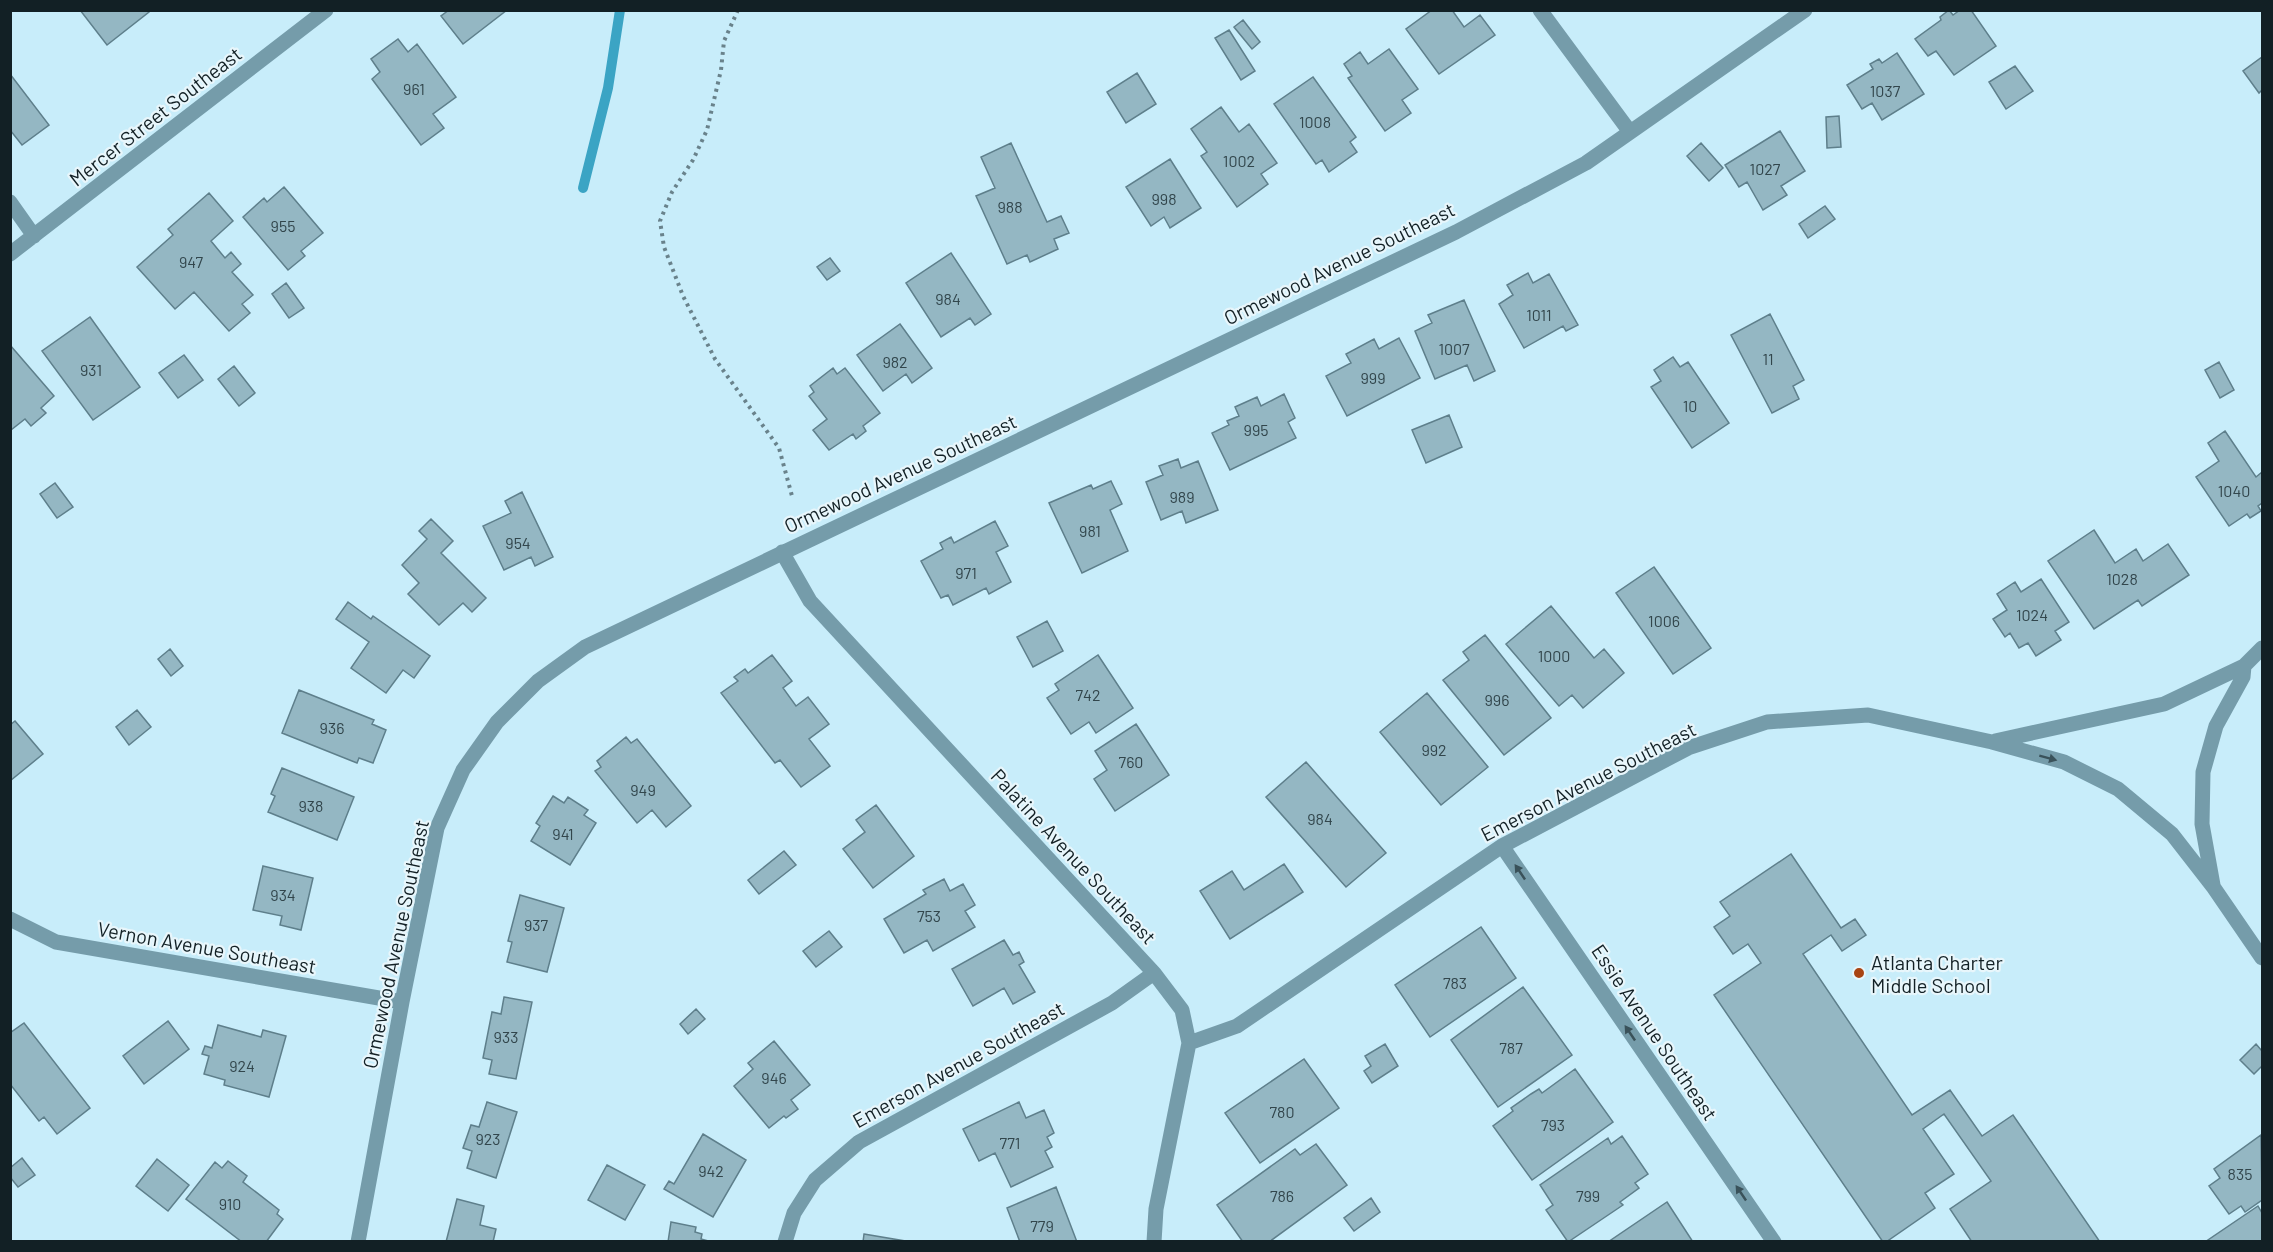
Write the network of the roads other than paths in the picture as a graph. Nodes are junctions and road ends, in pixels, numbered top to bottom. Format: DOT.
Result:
graph roads {
  1 [pos="326,10"];
  2 [pos="1540,10"];
  3 [pos="1805,10"];
  4 [pos="1630,132"];
  5 [pos="10,202"];
  6 [pos="34,236"];
  7 [pos="10,254"];
  8 [pos="782,552"];
  9 [pos="2262,648"];
  10 [pos="2244,666"];
  11 [pos="1992,742"];
  12 [pos="1502,846"];
  13 [pos="2214,888"];
  14 [pos="10,919"];
  15 [pos="2262,958"];
  16 [pos="1154,974"];
  17 [pos="402,1002"];
  18 [pos="1189,1042"];
  19 [pos="358,1242"];
  20 [pos="785,1242"];
  21 [pos="1154,1242"];
  22 [pos="1774,1242"];
  1 -- 6 [label="street, Mercer Street Southeast"];
  2 -- 4 [label="street"];
  3 -- 4 [label="street, Ormewood Avenue Southeast"];
  4 -- 8 [label="street, Ormewood Avenue Southeast"];
  5 -- 6 [label="street"];
  6 -- 7 [label="street, Mercer Street Southeast"];
  8 -- 16 [label="street, Palatine Avenue Southeast"];
  8 -- 17 [label="street, Ormewood Avenue Southeast"];
  9 -- 10 [label="street"];
  10 -- 11 [label="street"];
  10 -- 13 [label="street"];
  11 -- 12 [label="street, Emerson Avenue Southeast"];
  11 -- 13 [label="street, Emerson Avenue Southeast, one-way"];
  12 -- 18 [label="street, Emerson Avenue Southeast"];
  22 -- 12 [label="street, Essie Avenue Southeast, one-way"];
  13 -- 15 [label="street, Emerson Avenue Southeast"];
  14 -- 17 [label="street, Vernon Avenue Southeast"];
  16 -- 18 [label="street, Palatine Avenue Southeast"];
  16 -- 20 [label="street, Emerson Avenue Southeast"];
  17 -- 19 [label="street, Ormewood Avenue Southeast"];
  18 -- 21 [label="street, Palatine Avenue Southeast"];
}
